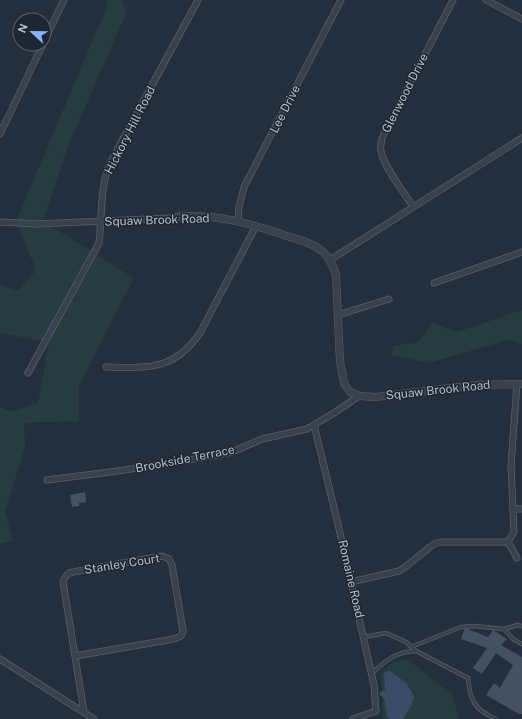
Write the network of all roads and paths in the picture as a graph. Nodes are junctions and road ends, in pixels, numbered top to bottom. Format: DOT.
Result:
graph roads {
  1 [pos="64,0"];
  2 [pos="198,0"];
  3 [pos="341,0"];
  4 [pos="453,0"];
  5 [pos="486,0"];
  6 [pos="522,19"];
  7 [pos="52,25"];
  8 [pos="39,52"];
  9 [pos="0,134"];
  10 [pos="522,138"];
  11 [pos="413,206"];
  12 [pos="176,217"];
  13 [pos="102,221"];
  14 [pos="238,221"];
  15 [pos="0,222"];
  16 [pos="256,226"];
  17 [pos="522,252"];
  18 [pos="330,260"];
  19 [pos="434,283"];
  20 [pos="389,299"];
  21 [pos="338,315"];
  22 [pos="106,367"];
  23 [pos="28,373"];
  24 [pos="520,384"];
  25 [pos="359,396"];
  26 [pos="314,425"];
  27 [pos="47,480"];
  28 [pos="513,509"];
  29 [pos="522,509"];
  30 [pos="508,542"];
  31 [pos="518,558"];
  32 [pos="352,582"];
  33 [pos="522,626"];
  34 [pos="504,629"];
  35 [pos="364,637"];
  36 [pos="522,644"];
  37 [pos="411,647"];
  38 [pos="416,651"];
  39 [pos="75,656"];
  40 [pos="0,659"];
  41 [pos="371,674"];
  42 [pos="376,711"];
  43 [pos="84,712"];
  44 [pos="94,719"];
  45 [pos="353,719"];
  46 [pos="376,719"];
  47 [pos="496,719"];
  1 -- 7 [label="street"];
  2 -- 13 [label="street, Hickory Hill Road"];
  3 -- 14 [label="street, Lee Drive"];
  4 -- 11 [label="street, Glenwood Drive"];
  5 -- 6 [label="street"];
  8 -- 9 [label="street"];
  10 -- 11 [label="street"];
  11 -- 18 [label="street"];
  12 -- 13 [label="street, Squaw Brook Road"];
  12 -- 14 [label="street, Squaw Brook Road"];
  13 -- 15 [label="street, Squaw Brook Road"];
  13 -- 23 [label="street, Hickory Hill Road"];
  14 -- 16 [label="street, Squaw Brook Road"];
  16 -- 18 [label="street, Squaw Brook Road"];
  16 -- 22 [label="street"];
  17 -- 19 [label="street"];
  18 -- 21 [label="street, Squaw Brook Road"];
  20 -- 21 [label="street"];
  21 -- 25 [label="street, Squaw Brook Road"];
  24 -- 25 [label="street, Squaw Brook Road"];
  24 -- 28 [label="street"];
  25 -- 26 [label="street, Brookside Terrace"];
  26 -- 27 [label="street, Brookside Terrace"];
  26 -- 32 [label="street, Romaine Road"];
  28 -- 29 [label="street"];
  28 -- 30 [label="street"];
  30 -- 31 [label="street"];
  30 -- 32 [label="street"];
  32 -- 35 [label="street, Romaine Road"];
  33 -- 34 [label="lane"];
  34 -- 36 [label="lane"];
  34 -- 37 [label="lane"];
  35 -- 37 [label="lane"];
  35 -- 41 [label="street, Romaine Road"];
  37 -- 38 [label="lane"];
  38 -- 41 [label="lane"];
  38 -- 47 [label="lane"];
  39 -- 39 [label="street, Stanley Court"];
  39 -- 43 [label="street, Stanley Court"];
  40 -- 43 [label="street"];
  41 -- 42 [label="street, Romaine Road"];
  42 -- 45 [label="street"];
  42 -- 46 [label="street, Romaine Road"];
  43 -- 44 [label="street"];
}
